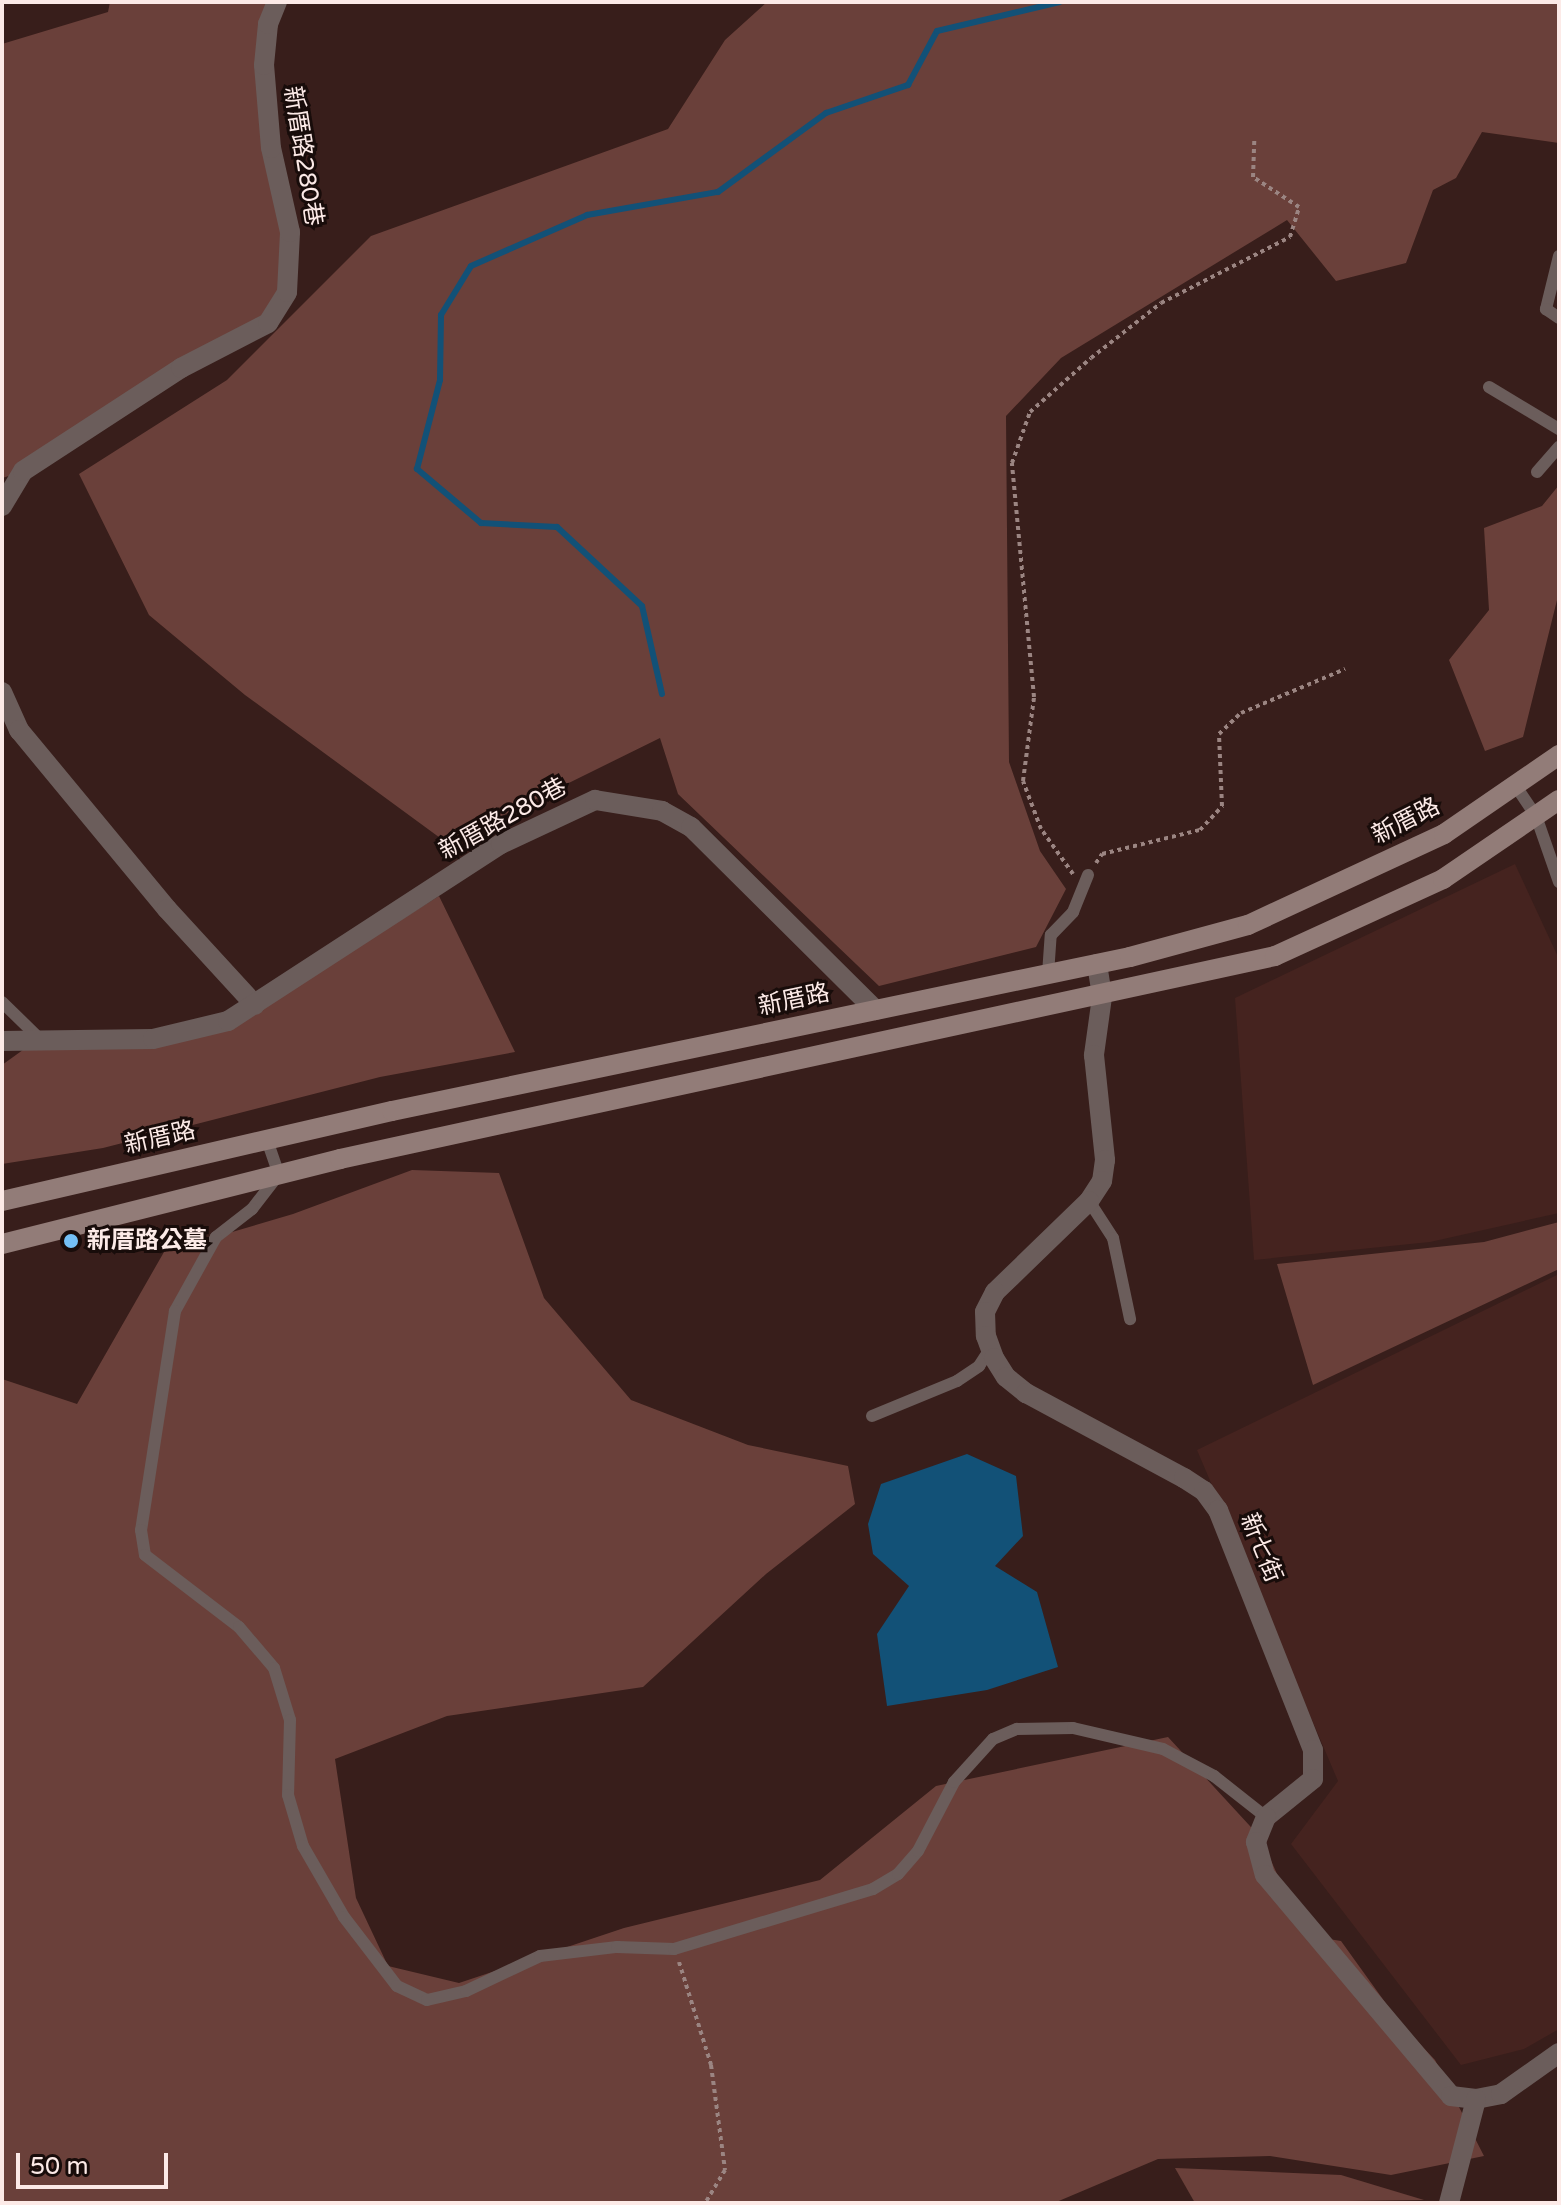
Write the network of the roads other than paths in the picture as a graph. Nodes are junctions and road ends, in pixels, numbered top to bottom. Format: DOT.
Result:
graph roads {
  1 [pos="277,2"];
  2 [pos="1559,256"];
  3 [pos="1559,318"];
  4 [pos="1489,387"];
  5 [pos="1559,429"];
  6 [pos="1559,447"];
  7 [pos="1537,472"];
  8 [pos="2,506"];
  9 [pos="2,692"];
  10 [pos="1559,755"];
  11 [pos="1515,785"];
  12 [pos="1559,800"];
  13 [pos="1536,816"];
  14 [pos="1088,875"];
  15 [pos="1559,882"];
  16 [pos="1097,964"];
  17 [pos="1048,974"];
  18 [pos="944,995"];
  19 [pos="1102,997"];
  20 [pos="2,1002"];
  21 [pos="255,1005"];
  22 [pos="875,1010"];
  23 [pos="949,1030"];
  24 [pos="41,1040"];
  25 [pos="2,1041"];
  26 [pos="267,1140"];
  27 [pos="279,1174"];
  28 [pos="2,1201"];
  29 [pos="1089,1201"];
  30 [pos="2,1244"];
  31 [pos="1130,1319"];
  32 [pos="990,1349"];
  33 [pos="872,1416"];
  34 [pos="1266,1817"];
  35 [pos="1559,2053"];
  36 [pos="1476,2099"];
  37 [pos="1449,2203"];
  1 -- 8 [label="street, 新厝路280巷"];
  2 -- 3 [label="lane"];
  4 -- 5 [label="lane"];
  6 -- 7 [label="lane"];
  9 -- 21 [label="street"];
  10 -- 11 [label="street, 新厝路"];
  11 -- 13 [label="lane"];
  11 -- 16 [label="street, 新厝路"];
  12 -- 13 [label="street"];
  13 -- 15 [label="lane"];
  13 -- 19 [label="street"];
  14 -- 17 [label="lane"];
  16 -- 17 [label="street, 新厝路"];
  16 -- 19 [label="street, 新七街"];
  17 -- 18 [label="street, 新厝路"];
  18 -- 22 [label="street, 新厝路"];
  18 -- 23 [label="street"];
  19 -- 23 [label="street"];
  19 -- 29 [label="street, 新七街"];
  20 -- 24 [label="lane"];
  21 -- 22 [label="street, 新厝路280巷"];
  21 -- 24 [label="street, 新厝路280巷"];
  22 -- 26 [label="street, 新厝路"];
  23 -- 27 [label="street"];
  24 -- 25 [label="street, 新厝路280巷"];
  26 -- 27 [label="lane"];
  26 -- 28 [label="street, 新厝路"];
  27 -- 30 [label="street"];
  27 -- 34 [label="lane"];
  29 -- 31 [label="lane"];
  29 -- 32 [label="street, 新七街"];
  32 -- 33 [label="lane"];
  32 -- 34 [label="street, 新七街"];
  34 -- 36 [label="street"];
  35 -- 36 [label="street"];
  36 -- 37 [label="street"];
}
